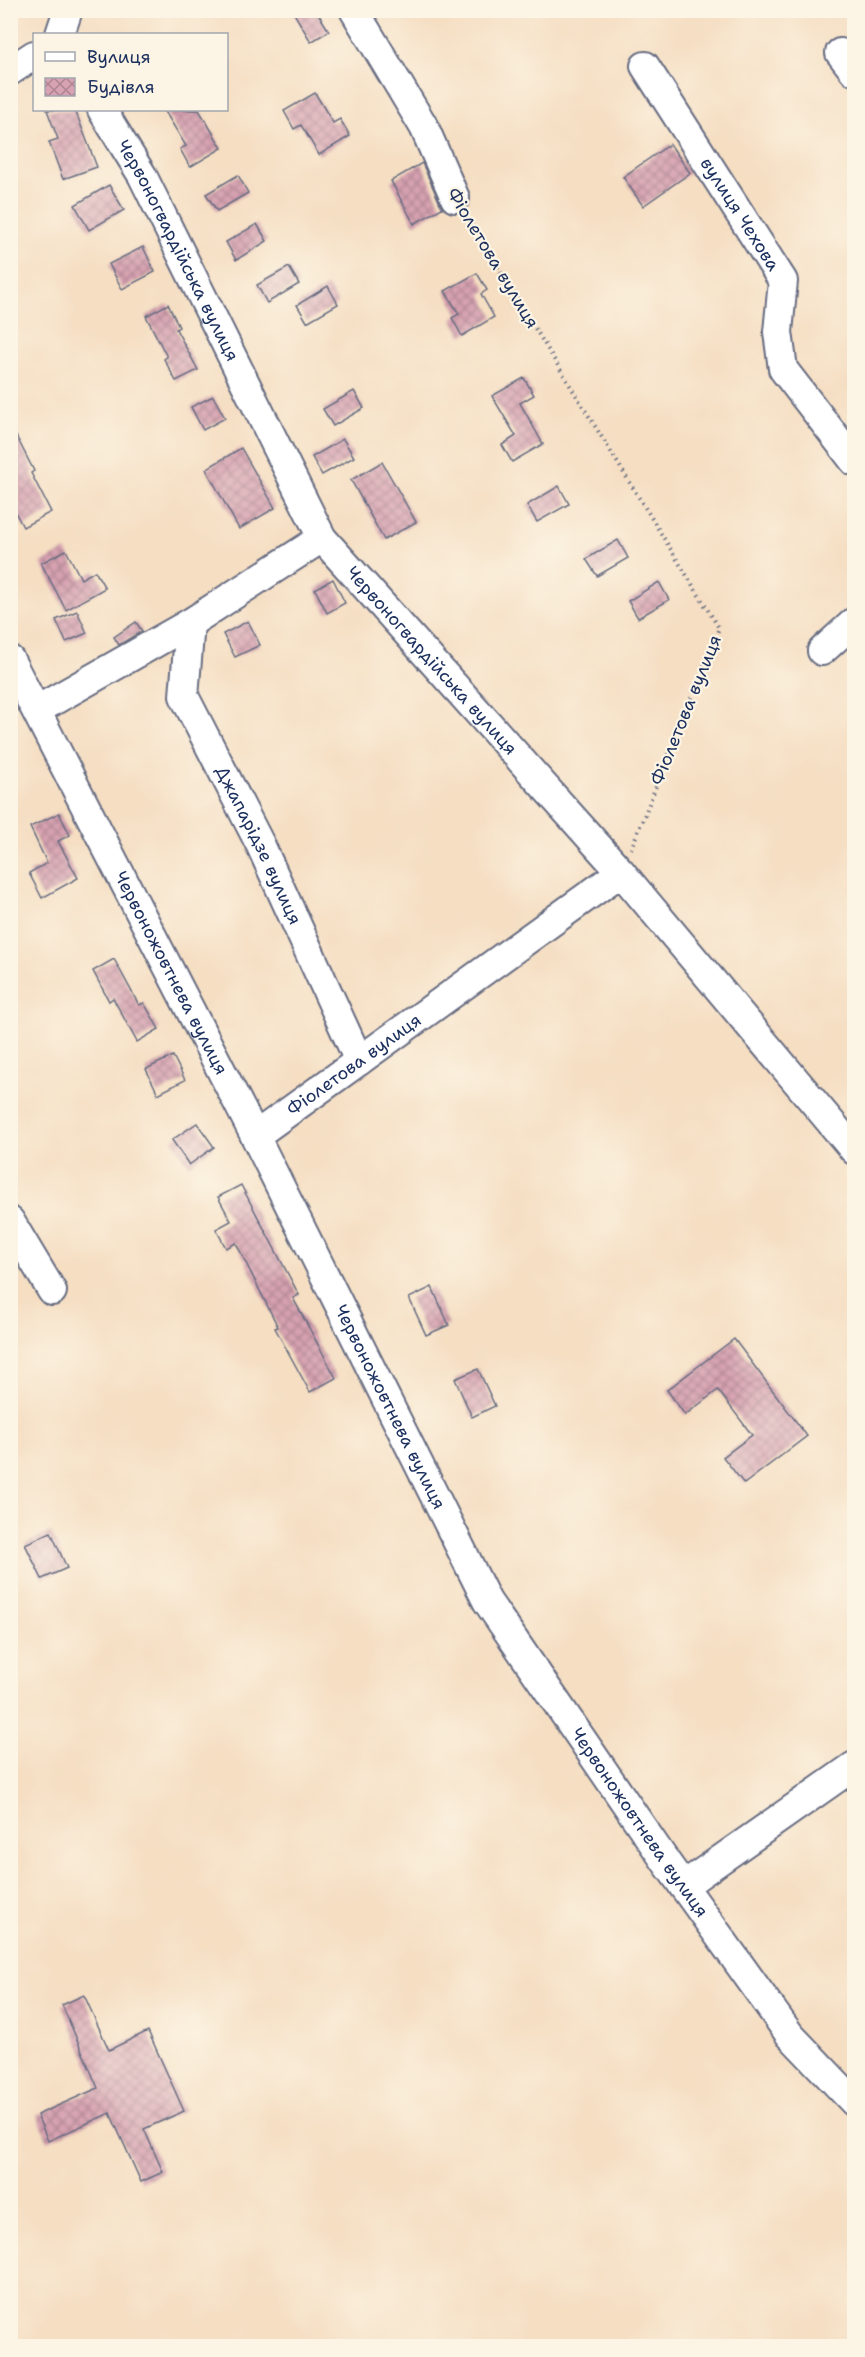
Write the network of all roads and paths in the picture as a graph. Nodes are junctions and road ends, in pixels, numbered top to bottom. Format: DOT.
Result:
graph roads {
  1 [pos="68,10"];
  2 [pos="354,10"];
  3 [pos="60,33"];
  4 [pos="33,56"];
  5 [pos="645,66"];
  6 [pos="10,71"];
  7 [pos="103,111"];
  8 [pos="455,198"];
  9 [pos="855,461"];
  10 [pos="322,538"];
  11 [pos="855,622"];
  12 [pos="190,623"];
  13 [pos="822,651"];
  14 [pos="10,660"];
  15 [pos="37,710"];
  16 [pos="621,872"];
  17 [pos="359,1061"];
  18 [pos="255,1136"];
  19 [pos="855,1150"];
  20 [pos="10,1221"];
  21 [pos="52,1291"];
  22 [pos="855,1766"];
  23 [pos="683,1886"];
  24 [pos="855,2102"];
  1 -- 3 [label="street"];
  2 -- 8 [label="street, Фіолетова вулиця"];
  4 -- 6 [label="street"];
  5 -- 9 [label="street, вулиця Чехова"];
  7 -- 10 [label="street, Червоногвардійська вулиця"];
  8 -- 16 [label="path, Фіолетова вулиця"];
  10 -- 12 [label="street"];
  10 -- 16 [label="street, Червоногвардійська вулиця"];
  11 -- 13 [label="street"];
  12 -- 15 [label="street"];
  12 -- 17 [label="street, Джапарідзе вулиця"];
  14 -- 15 [label="street, Червоножовтнева вулиця"];
  15 -- 18 [label="street, Червоножовтнева вулиця"];
  16 -- 17 [label="street, Фіолетова вулиця"];
  16 -- 19 [label="street, Червоногвардійська вулиця"];
  17 -- 18 [label="street, Фіолетова вулиця"];
  18 -- 23 [label="street, Червоножовтнева вулиця"];
  20 -- 21 [label="street"];
  22 -- 23 [label="street"];
  23 -- 24 [label="street, Червоножовтнева вулиця"];
}
